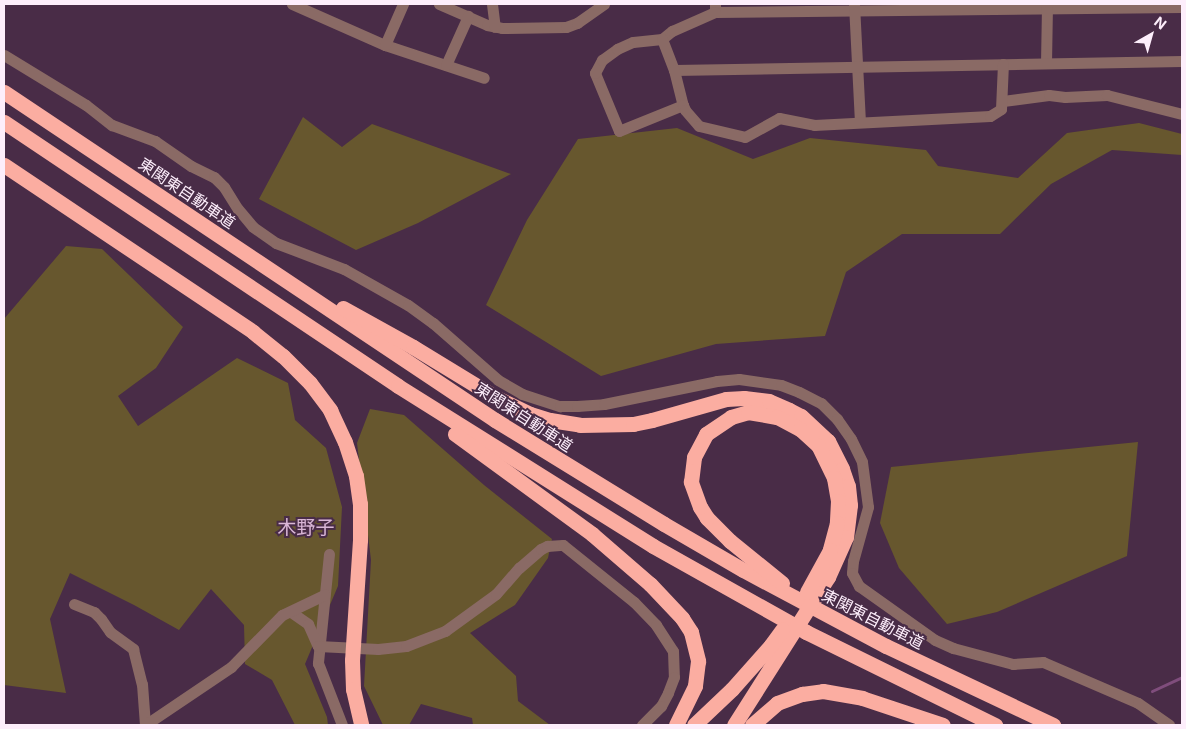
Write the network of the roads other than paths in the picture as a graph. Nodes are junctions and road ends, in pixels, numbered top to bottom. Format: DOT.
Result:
graph roads {
  1 [pos="292,4"];
  2 [pos="403,4"];
  3 [pos="439,4"];
  4 [pos="492,4"];
  5 [pos="604,4"];
  6 [pos="1047,6"];
  7 [pos="1182,6"];
  8 [pos="854,7"];
  9 [pos="715,8"];
  10 [pos="589,9"];
  11 [pos="468,16"];
  12 [pos="496,27"];
  13 [pos="662,39"];
  14 [pos="385,45"];
  15 [pos="4,55"];
  16 [pos="1182,61"];
  17 [pos="1046,63"];
  18 [pos="1003,64"];
  19 [pos="446,65"];
  20 [pos="859,66"];
  21 [pos="674,70"];
  22 [pos="484,78"];
  23 [pos="4,92"];
  24 [pos="1003,101"];
  25 [pos="683,104"];
  26 [pos="1182,114"];
  27 [pos="4,122"];
  28 [pos="860,122"];
  29 [pos="4,165"];
  30 [pos="277,274"];
  31 [pos="279,307"];
  32 [pos="329,554"];
  33 [pos="824,573"];
  34 [pos="324,595"];
  35 [pos="74,604"];
  36 [pos="290,612"];
  37 [pos="318,646"];
  38 [pos="886,646"];
  39 [pos="775,649"];
  40 [pos="145,725"];
  41 [pos="342,725"];
  42 [pos="361,725"];
  43 [pos="642,725"];
  44 [pos="676,725"];
  45 [pos="694,725"];
  46 [pos="734,725"];
  47 [pos="752,725"];
  48 [pos="943,725"];
  49 [pos="995,725"];
  50 [pos="1053,725"];
  51 [pos="1169,725"];
  1 -- 14 [label="street"];
  2 -- 14 [label="street"];
  3 -- 11 [label="street"];
  4 -- 12 [label="street"];
  5 -- 10 [label="street"];
  6 -- 7 [label="street"];
  6 -- 8 [label="street"];
  6 -- 17 [label="street"];
  8 -- 9 [label="street"];
  8 -- 20 [label="street"];
  9 -- 13 [label="street"];
  10 -- 12 [label="street"];
  11 -- 12 [label="street"];
  11 -- 19 [label="street"];
  13 -- 21 [label="street"];
  13 -- 25 [label="street"];
  14 -- 19 [label="street"];
  15 -- 51 [label="street"];
  16 -- 17 [label="street"];
  17 -- 18 [label="street"];
  18 -- 20 [label="street"];
  18 -- 24 [label="street"];
  19 -- 22 [label="street"];
  20 -- 21 [label="street"];
  20 -- 28 [label="street"];
  21 -- 25 [label="street"];
  23 -- 30 [label="highway, 東関東自動車道"];
  24 -- 26 [label="street"];
  24 -- 28 [label="street"];
  25 -- 28 [label="street"];
  27 -- 31 [label="highway"];
  29 -- 42 [label="highway"];
  30 -- 33 [label="highway"];
  30 -- 38 [label="highway, 東関東自動車道"];
  31 -- 44 [label="highway"];
  31 -- 49 [label="highway"];
  32 -- 34 [label="street"];
  33 -- 38 [label="highway"];
  33 -- 39 [label="highway"];
  34 -- 36 [label="street"];
  34 -- 37 [label="street"];
  35 -- 40 [label="street"];
  36 -- 37 [label="street"];
  36 -- 40 [label="street"];
  37 -- 41 [label="street"];
  37 -- 43 [label="street"];
  38 -- 50 [label="highway, 東関東自動車道"];
  39 -- 45 [label="highway"];
  39 -- 46 [label="highway"];
  47 -- 48 [label="highway"];
}
